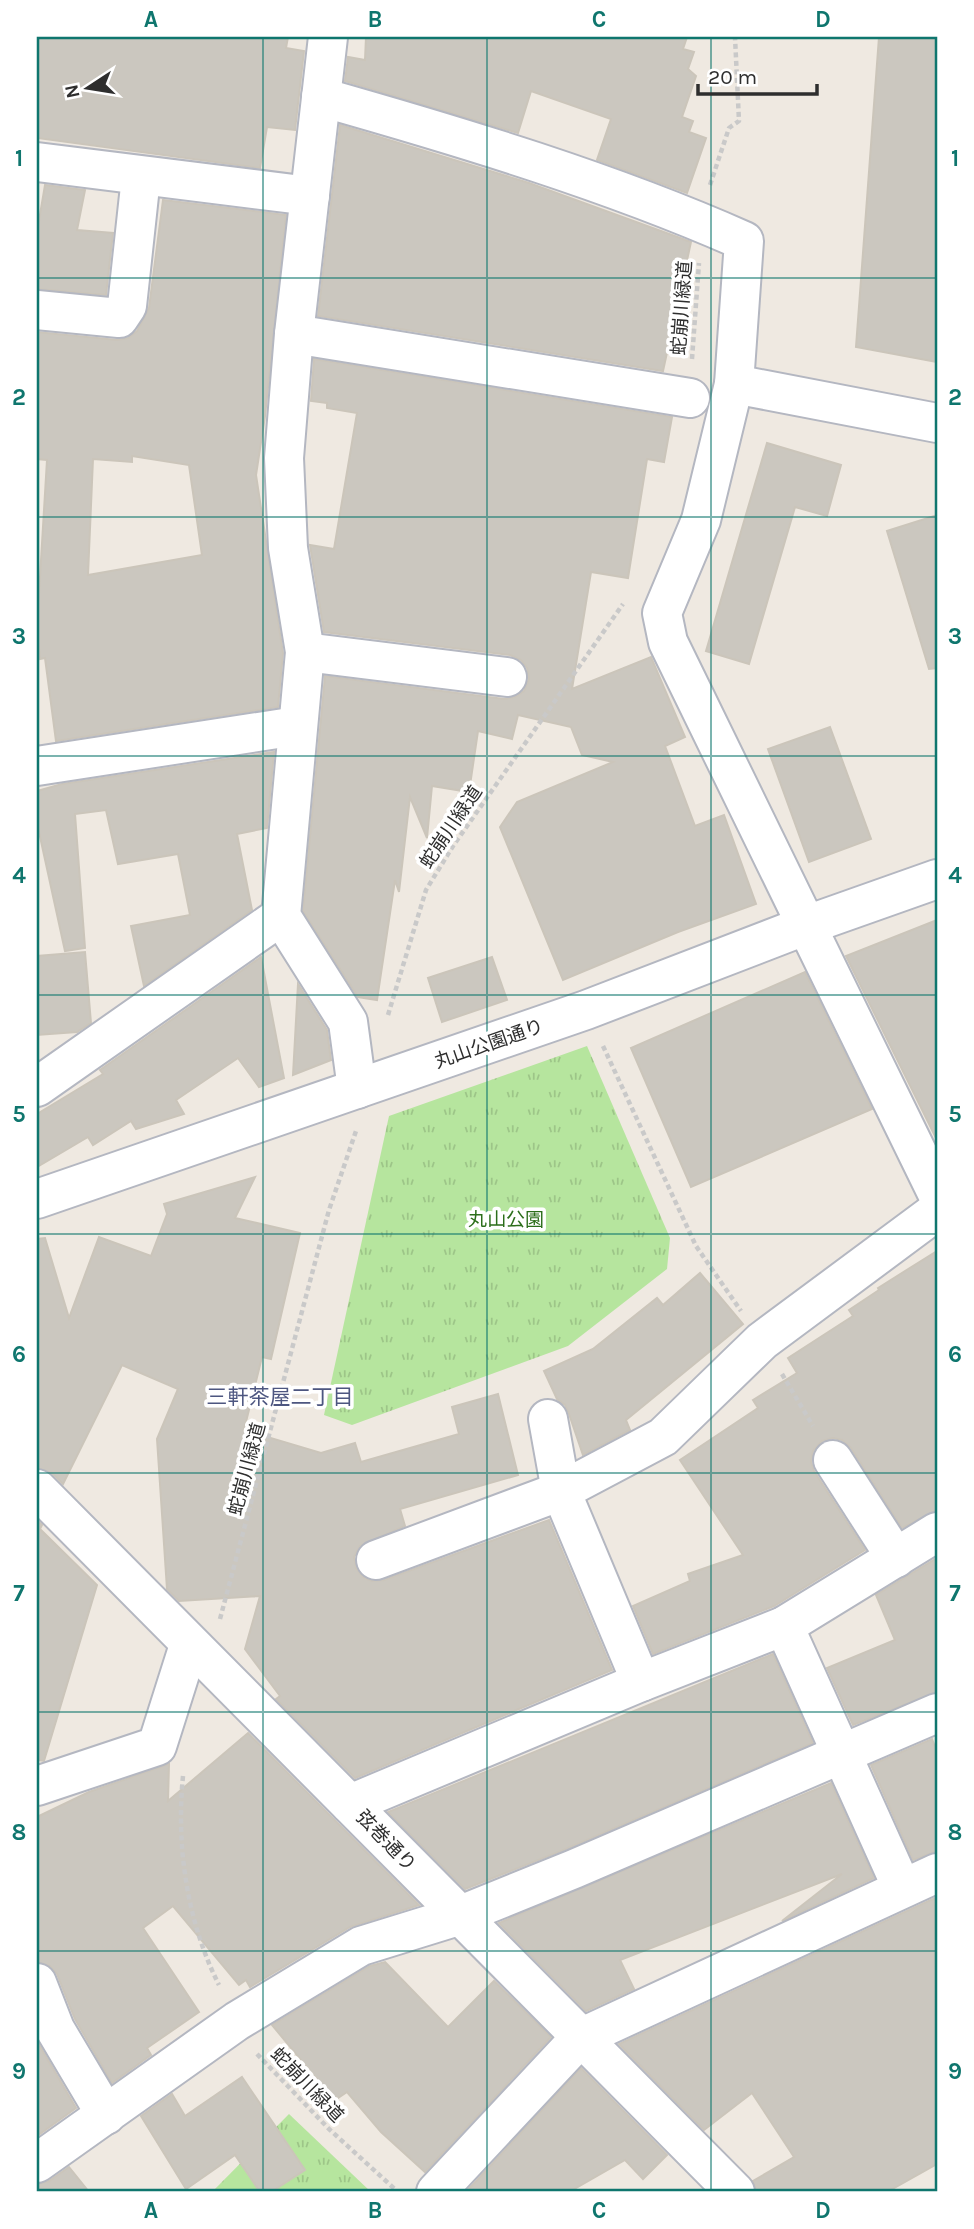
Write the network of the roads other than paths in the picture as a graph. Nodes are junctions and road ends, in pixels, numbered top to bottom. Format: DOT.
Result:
graph roads {
  1 [pos="328,37"];
  2 [pos="321,97"];
  3 [pos="37,162"];
  4 [pos="141,177"];
  5 [pos="310,197"];
  6 [pos="37,310"];
  7 [pos="294,334"];
  8 [pos="734,384"];
  9 [pos="690,398"];
  10 [pos="937,423"];
  11 [pos="305,652"];
  12 [pos="507,677"];
  13 [pos="297,726"];
  14 [pos="37,766"];
  15 [pos="937,879"];
  16 [pos="281,916"];
  17 [pos="807,925"];
  18 [pos="37,1087"];
  19 [pos="364,1087"];
  20 [pos="937,1194"];
  21 [pos="37,1199"];
  22 [pos="937,1211"];
  23 [pos="548,1419"];
  24 [pos="833,1460"];
  25 [pos="37,1489"];
  26 [pos="561,1491"];
  27 [pos="937,1532"];
  28 [pos="896,1558"];
  29 [pos="376,1560"];
  30 [pos="784,1626"];
  31 [pos="198,1654"];
  32 [pos="640,1682"];
  33 [pos="937,1713"];
  34 [pos="842,1756"];
  35 [pos="37,1786"];
  36 [pos="351,1804"];
  37 [pos="937,1873"];
  38 [pos="902,1888"];
  39 [pos="458,1916"];
  40 [pos="37,1983"];
  41 [pos="580,2038"];
  42 [pos="106,2115"];
  43 [pos="37,2164"];
  44 [pos="436,2192"];
  45 [pos="735,2192"];
  1 -- 2 [label="street"];
  2 -- 5 [label="street"];
  2 -- 8 [label="street"];
  3 -- 4 [label="street"];
  4 -- 5 [label="street"];
  4 -- 6 [label="street"];
  5 -- 7 [label="street"];
  7 -- 9 [label="street"];
  7 -- 11 [label="street"];
  8 -- 10 [label="street"];
  8 -- 17 [label="street"];
  11 -- 12 [label="street"];
  11 -- 13 [label="street"];
  13 -- 14 [label="street"];
  13 -- 16 [label="street"];
  15 -- 17 [label="street, 丸山公園通り"];
  16 -- 18 [label="street"];
  16 -- 19 [label="street"];
  17 -- 19 [label="street, 丸山公園通り"];
  17 -- 20 [label="street"];
  19 -- 21 [label="street, 丸山公園通り"];
  22 -- 26 [label="street"];
  23 -- 26 [label="street"];
  24 -- 28 [label="street"];
  25 -- 31 [label="street, 弦巻通り"];
  26 -- 29 [label="street"];
  26 -- 32 [label="street"];
  27 -- 28 [label="street"];
  28 -- 30 [label="street"];
  30 -- 32 [label="street"];
  30 -- 34 [label="street"];
  31 -- 35 [label="street"];
  31 -- 36 [label="street, 弦巻通り"];
  32 -- 36 [label="street"];
  33 -- 34 [label="street"];
  34 -- 38 [label="street"];
  34 -- 39 [label="street"];
  36 -- 39 [label="street, 弦巻通り"];
  37 -- 38 [label="street"];
  38 -- 41 [label="street"];
  39 -- 41 [label="street, 弦巻通り"];
  39 -- 42 [label="street"];
  40 -- 42 [label="street"];
  41 -- 44 [label="street"];
  41 -- 45 [label="street, 弦巻通り"];
  42 -- 43 [label="street"];
}
